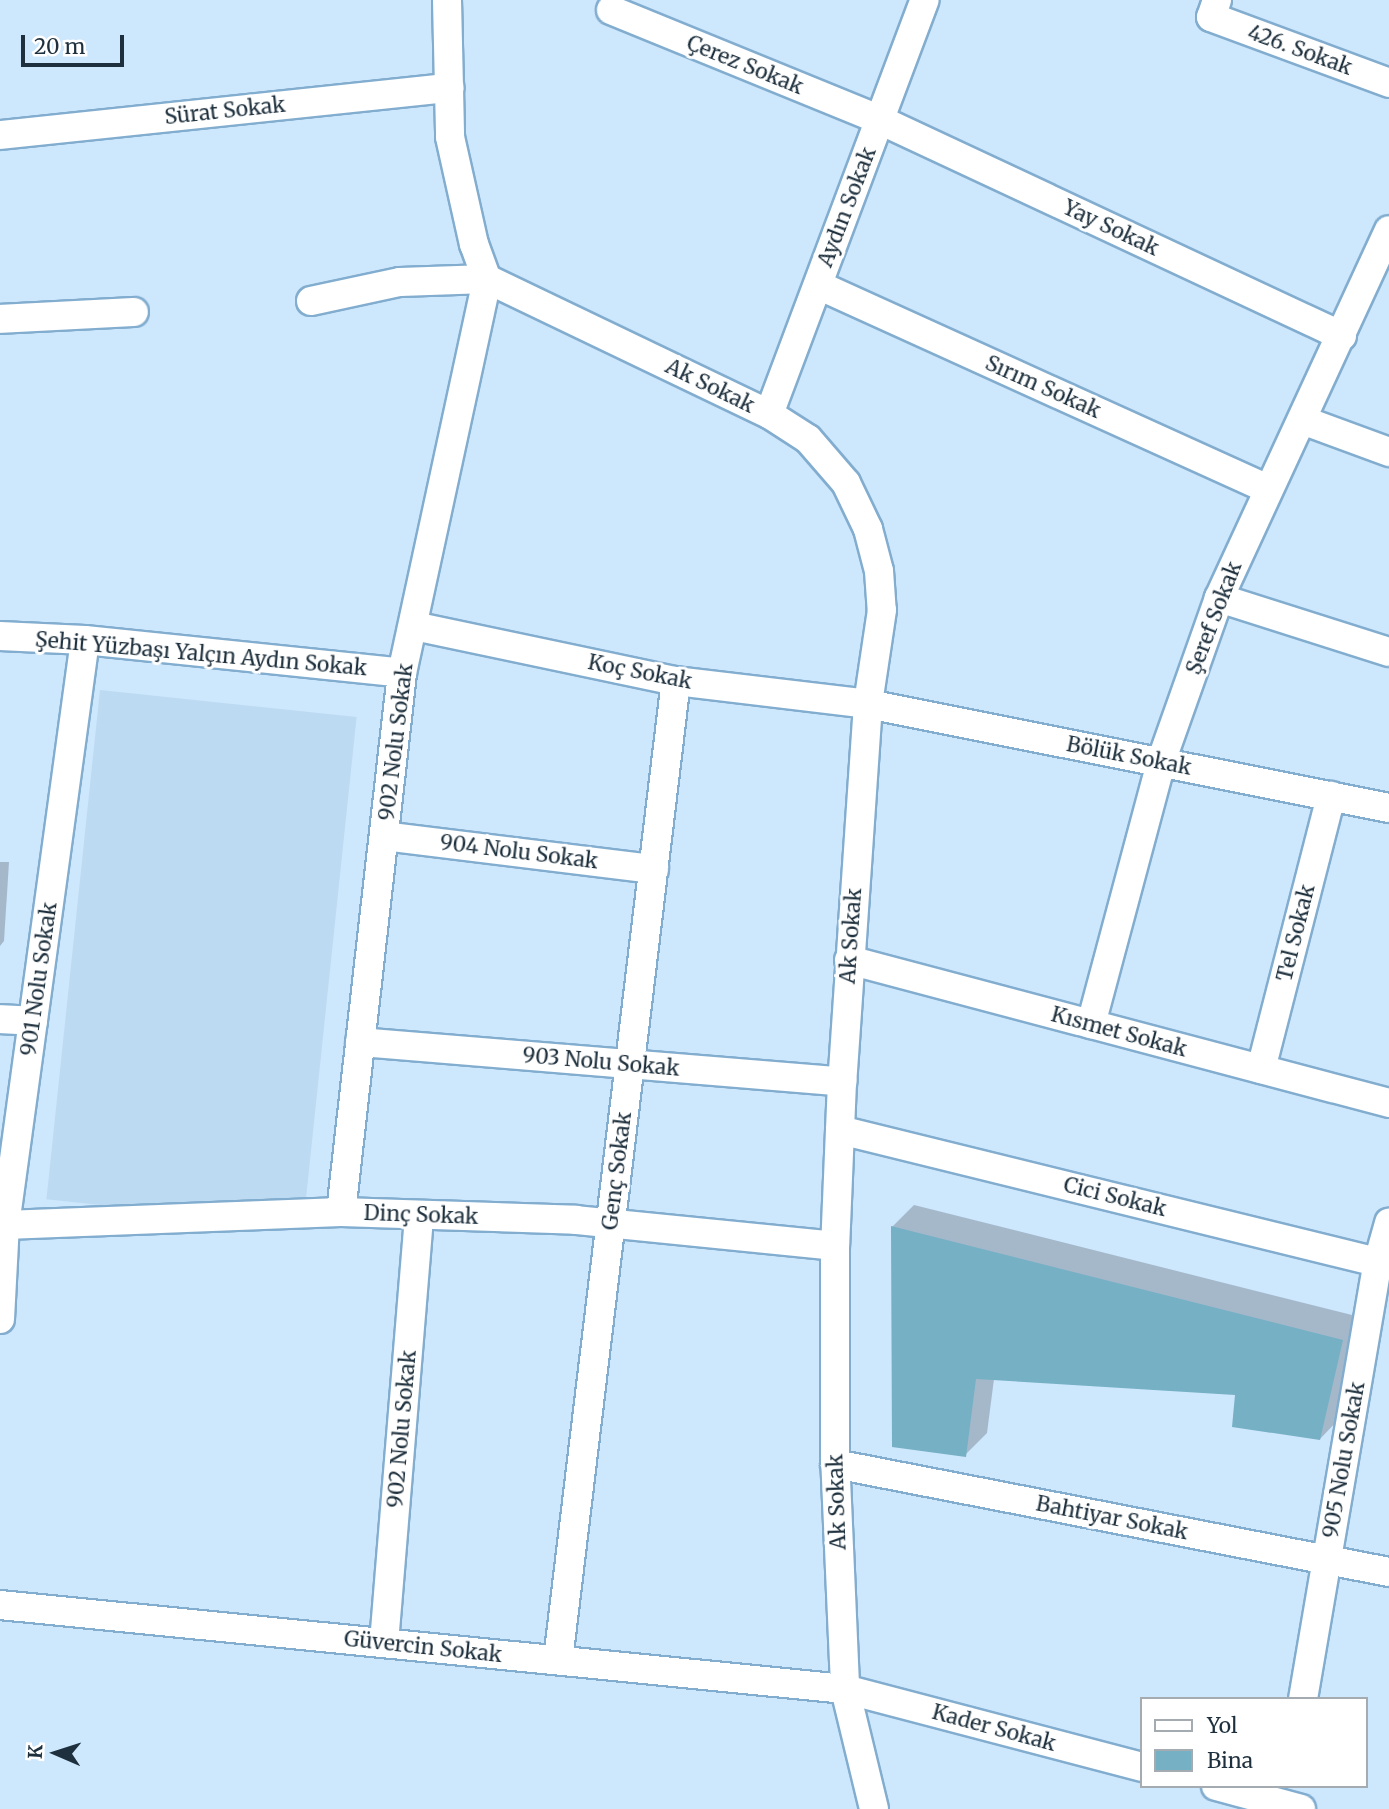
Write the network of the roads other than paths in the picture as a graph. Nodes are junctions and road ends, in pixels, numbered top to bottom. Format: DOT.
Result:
graph roads {
  1 [pos="447,0"];
  2 [pos="925,0"];
  3 [pos="1214,9"];
  4 [pos="611,10"];
  5 [pos="1389,83"];
  6 [pos="450,88"];
  7 [pos="880,120"];
  8 [pos="0,135"];
  9 [pos="1386,242"];
  10 [pos="487,279"];
  11 [pos="818,285"];
  12 [pos="311,302"];
  13 [pos="134,312"];
  14 [pos="0,319"];
  15 [pos="1342,336"];
  16 [pos="769,414"];
  17 [pos="1303,420"];
  18 [pos="1389,452"];
  19 [pos="1268,489"];
  20 [pos="1219,598"];
  21 [pos="414,626"];
  22 [pos="0,636"];
  23 [pos="85,640"];
  24 [pos="1389,652"];
  25 [pos="402,673"];
  26 [pos="676,681"];
  27 [pos="868,704"];
  28 [pos="1161,762"];
  29 [pos="1331,796"];
  30 [pos="1389,808"];
  31 [pos="384,836"];
  32 [pos="654,869"];
  33 [pos="849,960"];
  34 [pos="0,1019"];
  35 [pos="33,1021"];
  36 [pos="1091,1024"];
  37 [pos="360,1042"];
  38 [pos="630,1064"];
  39 [pos="1262,1069"];
  40 [pos="842,1082"];
  41 [pos="1389,1103"];
  42 [pos="840,1130"];
  43 [pos="341,1212"];
  44 [pos="419,1215"];
  45 [pos="611,1223"];
  46 [pos="1389,1223"];
  47 [pos="5,1226"];
  48 [pos="835,1246"];
  49 [pos="1384,1263"];
  50 [pos="0,1320"];
  51 [pos="835,1464"];
  52 [pos="1326,1560"];
  53 [pos="1389,1573"];
  54 [pos="0,1605"];
  55 [pos="384,1643"];
  56 [pos="558,1660"];
  57 [pos="845,1689"];
  58 [pos="1303,1697"];
  59 [pos="1140,1766"];
  60 [pos="1225,1788"];
  61 [pos="1290,1802"];
  62 [pos="874,1809"];
  1 -- 6 [label="street"];
  2 -- 7 [label="street, Aydın Sokak"];
  3 -- 5 [label="street, 426. Sokak"];
  4 -- 7 [label="street, Çerez Sokak"];
  6 -- 8 [label="street, Sürat Sokak"];
  6 -- 10 [label="street"];
  7 -- 11 [label="street, Aydın Sokak"];
  7 -- 15 [label="street, Yay Sokak"];
  9 -- 15 [label="street, Şeref Sokak"];
  10 -- 12 [label="street"];
  10 -- 16 [label="street, Ak Sokak"];
  10 -- 21 [label="street, 902 Nolu Sokak"];
  11 -- 16 [label="street, Aydın Sokak"];
  11 -- 19 [label="street, Sırım Sokak"];
  13 -- 14 [label="street"];
  15 -- 17 [label="street, Şeref Sokak"];
  16 -- 27 [label="street, Ak Sokak"];
  17 -- 18 [label="street"];
  17 -- 19 [label="street, Şeref Sokak"];
  19 -- 20 [label="street, Şeref Sokak"];
  20 -- 24 [label="street"];
  20 -- 28 [label="street, Şeref Sokak"];
  21 -- 25 [label="street, 902 Nolu Sokak"];
  21 -- 26 [label="street, Koç Sokak"];
  22 -- 23 [label="street, Şehit Yüzbaşı Yalçın Aydın Sokak"];
  23 -- 25 [label="street, Şehit Yüzbaşı Yalçın Aydın Sokak"];
  23 -- 35 [label="street, 901 Nolu Sokak"];
  25 -- 31 [label="street, 902 Nolu Sokak"];
  26 -- 27 [label="street, Koç Sokak"];
  26 -- 32 [label="street, Genç Sokak"];
  27 -- 28 [label="street, Bölük Sokak"];
  27 -- 33 [label="street, Ak Sokak"];
  28 -- 29 [label="street, Bölük Sokak"];
  28 -- 36 [label="street, Şeref Sokak"];
  29 -- 30 [label="street, Bölük Sokak"];
  29 -- 39 [label="street, Tel Sokak"];
  31 -- 32 [label="street, 904 Nolu Sokak"];
  31 -- 37 [label="street, 902 Nolu Sokak"];
  32 -- 38 [label="street, Genç Sokak"];
  33 -- 36 [label="street, Kısmet Sokak"];
  33 -- 40 [label="street, Ak Sokak"];
  34 -- 35 [label="street"];
  35 -- 47 [label="street, 901 Nolu Sokak"];
  36 -- 39 [label="street, Kısmet Sokak"];
  37 -- 38 [label="street, 903 Nolu Sokak"];
  37 -- 43 [label="street, 902 Nolu Sokak"];
  38 -- 40 [label="street, 903 Nolu Sokak"];
  38 -- 45 [label="street, Genç Sokak"];
  39 -- 41 [label="street, Kısmet Sokak"];
  40 -- 42 [label="street, Ak Sokak"];
  42 -- 48 [label="street, Ak Sokak"];
  42 -- 49 [label="street, Cici Sokak"];
  43 -- 44 [label="street, Dinç Sokak"];
  43 -- 47 [label="street, Dinç Sokak"];
  44 -- 45 [label="street, Dinç Sokak"];
  44 -- 55 [label="street, 902 Nolu Sokak"];
  45 -- 48 [label="street, Dinç Sokak"];
  45 -- 56 [label="street, Genç Sokak"];
  46 -- 49 [label="street, 905 Nolu Sokak"];
  47 -- 50 [label="street, 901 Nolu Sokak"];
  48 -- 51 [label="street, Ak Sokak"];
  49 -- 52 [label="street, 905 Nolu Sokak"];
  51 -- 52 [label="street, Bahtiyar Sokak"];
  51 -- 57 [label="street, Ak Sokak"];
  52 -- 53 [label="street, Bahtiyar Sokak"];
  52 -- 58 [label="street, 905 Nolu Sokak"];
  54 -- 55 [label="street, Güvercin Sokak"];
  55 -- 56 [label="street, Güvercin Sokak"];
  56 -- 57 [label="street, Güvercin Sokak"];
  57 -- 59 [label="street, Kader Sokak"];
  57 -- 62 [label="street, Ak Sokak"];
  60 -- 61 [label="street"];
}
